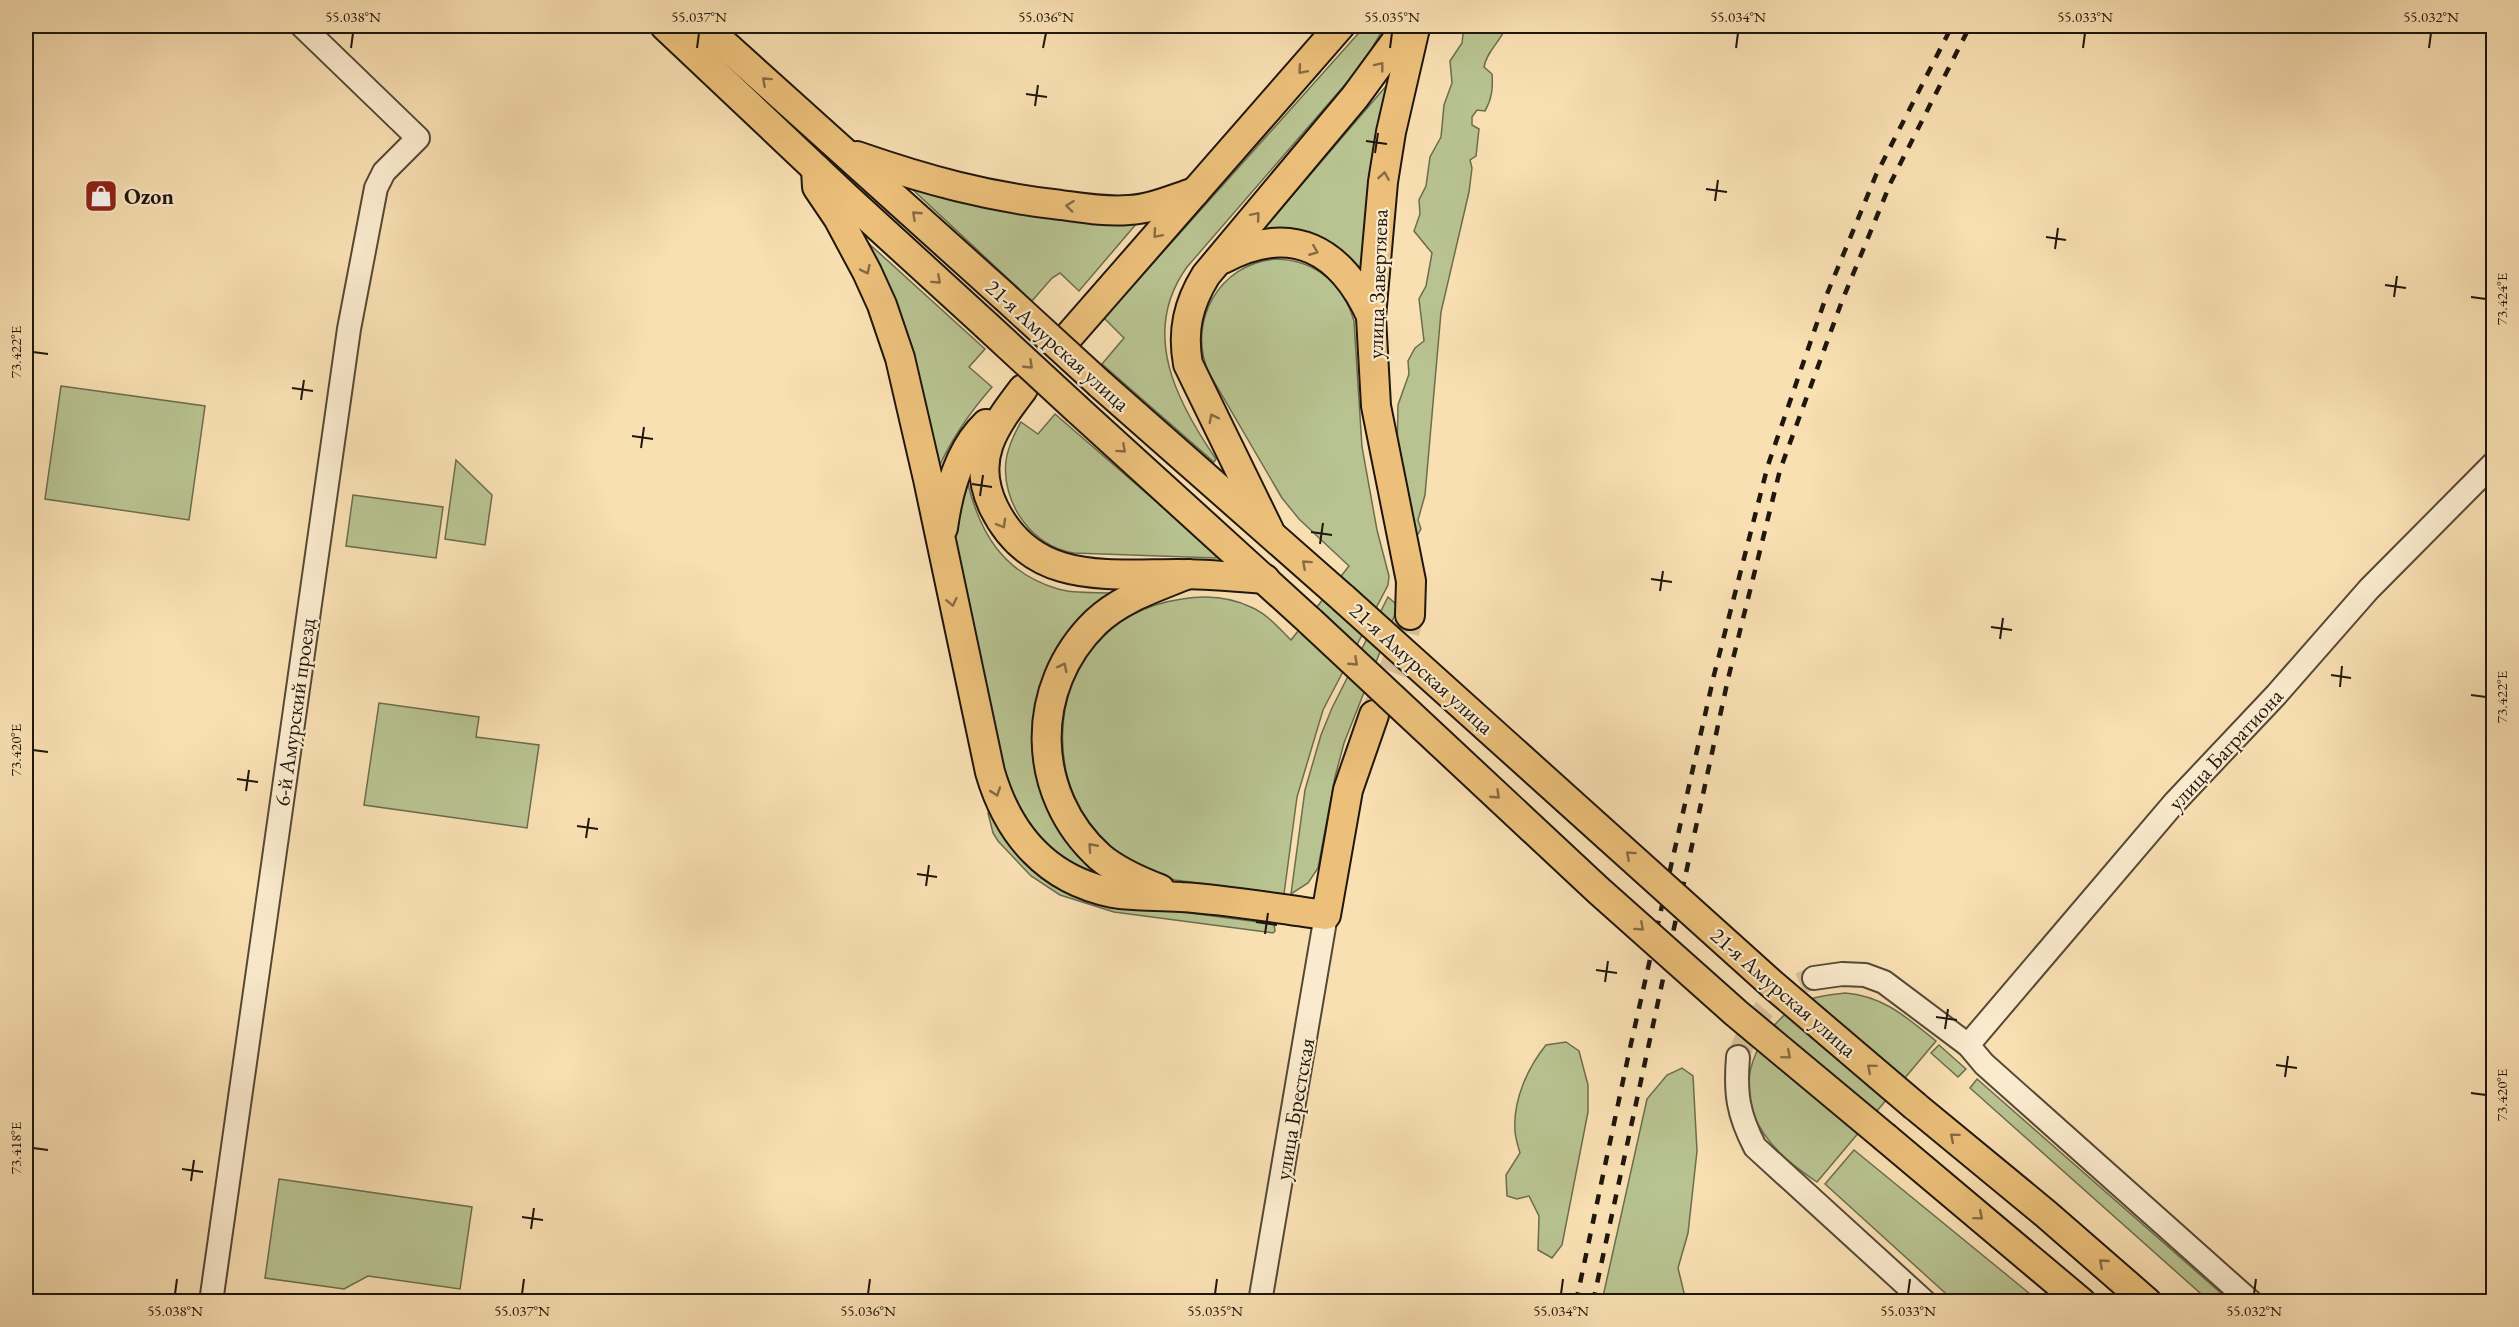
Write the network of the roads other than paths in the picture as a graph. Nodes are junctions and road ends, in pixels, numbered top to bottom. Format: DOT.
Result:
graph roads {
  1 [pos="302,26"];
  2 [pos="666,26"];
  3 [pos="704,26"];
  4 [pos="1340,26"];
  5 [pos="1407,26"];
  6 [pos="1416,26"];
  7 [pos="845,151"];
  8 [pos="816,169"];
  9 [pos="1197,191"];
  10 [pos="1219,261"];
  11 [pos="1371,318"];
  12 [pos="1070,335"];
  13 [pos="2493,463"];
  14 [pos="1269,530"];
  15 [pos="940,545"];
  16 [pos="1188,574"];
  17 [pos="1265,579"];
  18 [pos="1410,615"];
  19 [pos="1374,715"];
  20 [pos="1182,897"];
  21 [pos="1326,915"];
  22 [pos="1814,978"];
  23 [pos="1968,1045"];
  24 [pos="1738,1057"];
  25 [pos="2034,1262"];
  26 [pos="211,1302"];
  27 [pos="1260,1302"];
  28 [pos="1925,1302"];
  29 [pos="2055,1302"];
  30 [pos="2081,1302"];
  31 [pos="2147,1302"];
  32 [pos="2251,1302"];
  1 -- 26 [label="street, 6-й Амурский проезд"];
  2 -- 8 [label="main road, 21-я Амурская улица"];
  7 -- 3 [label="main road, 21-я Амурская улица, one-way"];
  4 -- 9 [label="main road, one-way"];
  10 -- 5 [label="main road, one-way"];
  11 -- 6 [label="main road, улица Завертяева, one-way"];
  9 -- 7 [label="main road, one-way"];
  14 -- 7 [label="main road, 21-я Амурская улица, one-way, bridge"];
  8 -- 15 [label="main road, one-way"];
  8 -- 17 [label="main road, 21-я Амурская улица, one-way, bridge"];
  9 -- 12 [label="main road, one-way"];
  10 -- 11 [label="main road, one-way"];
  14 -- 10 [label="main road, one-way"];
  11 -- 18 [label="main road, улица Завертяева"];
  13 -- 23 [label="street, улица Багратиона"];
  31 -- 14 [label="main road, 21-я Амурская улица, one-way, bridge"];
  15 -- 16 [label="main road, one-way"];
  15 -- 20 [label="main road, one-way"];
  16 -- 17 [label="main road"];
  20 -- 16 [label="main road, one-way"];
  17 -- 25 [label="main road, 21-я Амурская улица, one-way, bridge"];
  19 -- 21 [label="main road"];
  20 -- 21 [label="main road"];
  21 -- 27 [label="street, улица Брестская"];
  22 -- 23 [label="street"];
  23 -- 32 [label="street"];
  24 -- 28 [label="street"];
  25 -- 29 [label="street"];
  25 -- 30 [label="main road, 21-я Амурская улица"];
}
